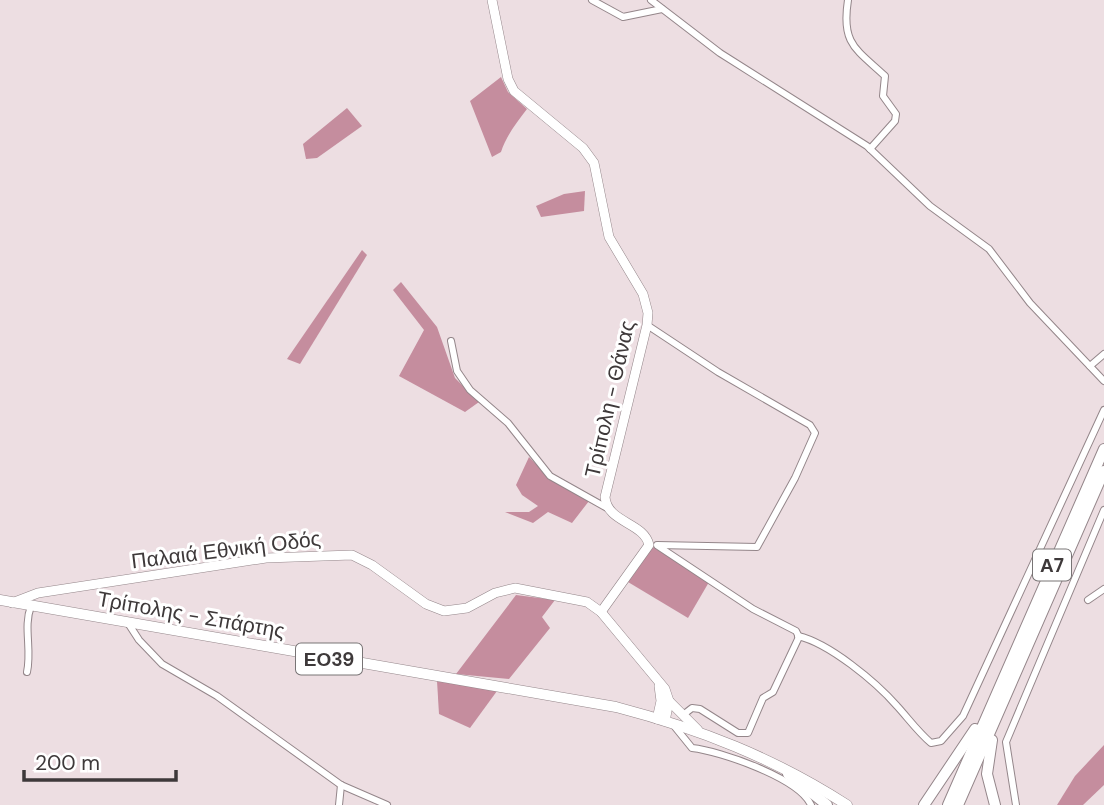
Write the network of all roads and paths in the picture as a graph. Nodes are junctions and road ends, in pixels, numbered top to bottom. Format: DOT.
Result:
graph roads {
  1 [pos="492,0"];
  2 [pos="592,0"];
  3 [pos="651,0"];
  4 [pos="848,0"];
  5 [pos="662,9"];
  6 [pos="870,149"];
  7 [pos="647,325"];
  8 [pos="450,341"];
  9 [pos="1104,354"];
  10 [pos="1090,366"];
  11 [pos="1104,381"];
  12 [pos="1104,410"];
  13 [pos="1104,449"];
  14 [pos="1104,471"];
  15 [pos="607,508"];
  16 [pos="1104,510"];
  17 [pos="647,539"];
  18 [pos="657,545"];
  19 [pos="1104,589"];
  20 [pos="0,600"];
  21 [pos="1088,600"];
  22 [pos="12,603"];
  23 [pos="31,606"];
  24 [pos="601,612"];
  25 [pos="128,623"];
  26 [pos="798,636"];
  27 [pos="27,671"];
  28 [pos="1002,681"];
  29 [pos="665,704"];
  30 [pos="1002,704"];
  31 [pos="683,715"];
  32 [pos="665,722"];
  33 [pos="693,735"];
  34 [pos="788,774"];
  35 [pos="341,785"];
  36 [pos="339,805"];
  37 [pos="387,805"];
  38 [pos="811,805"];
  39 [pos="827,805"];
  40 [pos="838,805"];
  41 [pos="847,805"];
  42 [pos="924,805"];
  43 [pos="948,805"];
  44 [pos="958,805"];
  45 [pos="995,805"];
  46 [pos="1016,805"];
  1 -- 7 [label="main road, Τρίπολη - Θάνας"];
  2 -- 5 [label="street"];
  3 -- 5 [label="street"];
  4 -- 6 [label="street"];
  5 -- 6 [label="street"];
  6 -- 10 [label="street"];
  7 -- 15 [label="main road, Τρίπολη - Θάνας"];
  7 -- 18 [label="street"];
  8 -- 15 [label="street"];
  9 -- 10 [label="street"];
  10 -- 11 [label="street"];
  12 -- 26 [label="street"];
  13 -- 28 [label="highway, Α7"];
  14 -- 30 [label="highway, Α7"];
  15 -- 17 [label="main road, Τρίπολη - Θάνας"];
  16 -- 46 [label="street"];
  17 -- 18 [label="street"];
  17 -- 24 [label="main road"];
  18 -- 26 [label="street"];
  19 -- 21 [label="street"];
  20 -- 22 [label="main road, Τρίπολης - Σπάρτης / ΕΟ39"];
  22 -- 23 [label="main road, Τρίπολης - Σπάρτης / ΕΟ39"];
  22 -- 24 [label="main road, Παλαιά Εθνική Οδός"];
  23 -- 25 [label="main road, Τρίπολης - Σπάρτης / ΕΟ39"];
  23 -- 27 [label="street"];
  24 -- 29 [label="main road, Παλαιά Εθνική Οδός"];
  25 -- 32 [label="main road, Τρίπολης - Σπάρτης / ΕΟ39"];
  25 -- 35 [label="street"];
  26 -- 31 [label="street"];
  28 -- 42 [label="highway"];
  28 -- 43 [label="highway, Α7"];
  29 -- 31 [label="main road"];
  29 -- 32 [label="main road"];
  30 -- 44 [label="highway, Α7"];
  30 -- 45 [label="highway"];
  31 -- 33 [label="main road"];
  32 -- 33 [label="main road, Τρίπολης - Σπάρτης / ΕΟ39"];
  33 -- 34 [label="main road, Τρίπολης - Σπάρτης / ΕΟ39"];
  33 -- 38 [label="street"];
  33 -- 41 [label="main road, Τρίπολης - Σπάρτης / ΕΟ39"];
  34 -- 39 [label="highway"];
  34 -- 40 [label="main road, Τρίπολης - Σπάρτης / ΕΟ39"];
  35 -- 36 [label="street"];
  35 -- 37 [label="street"];
}
